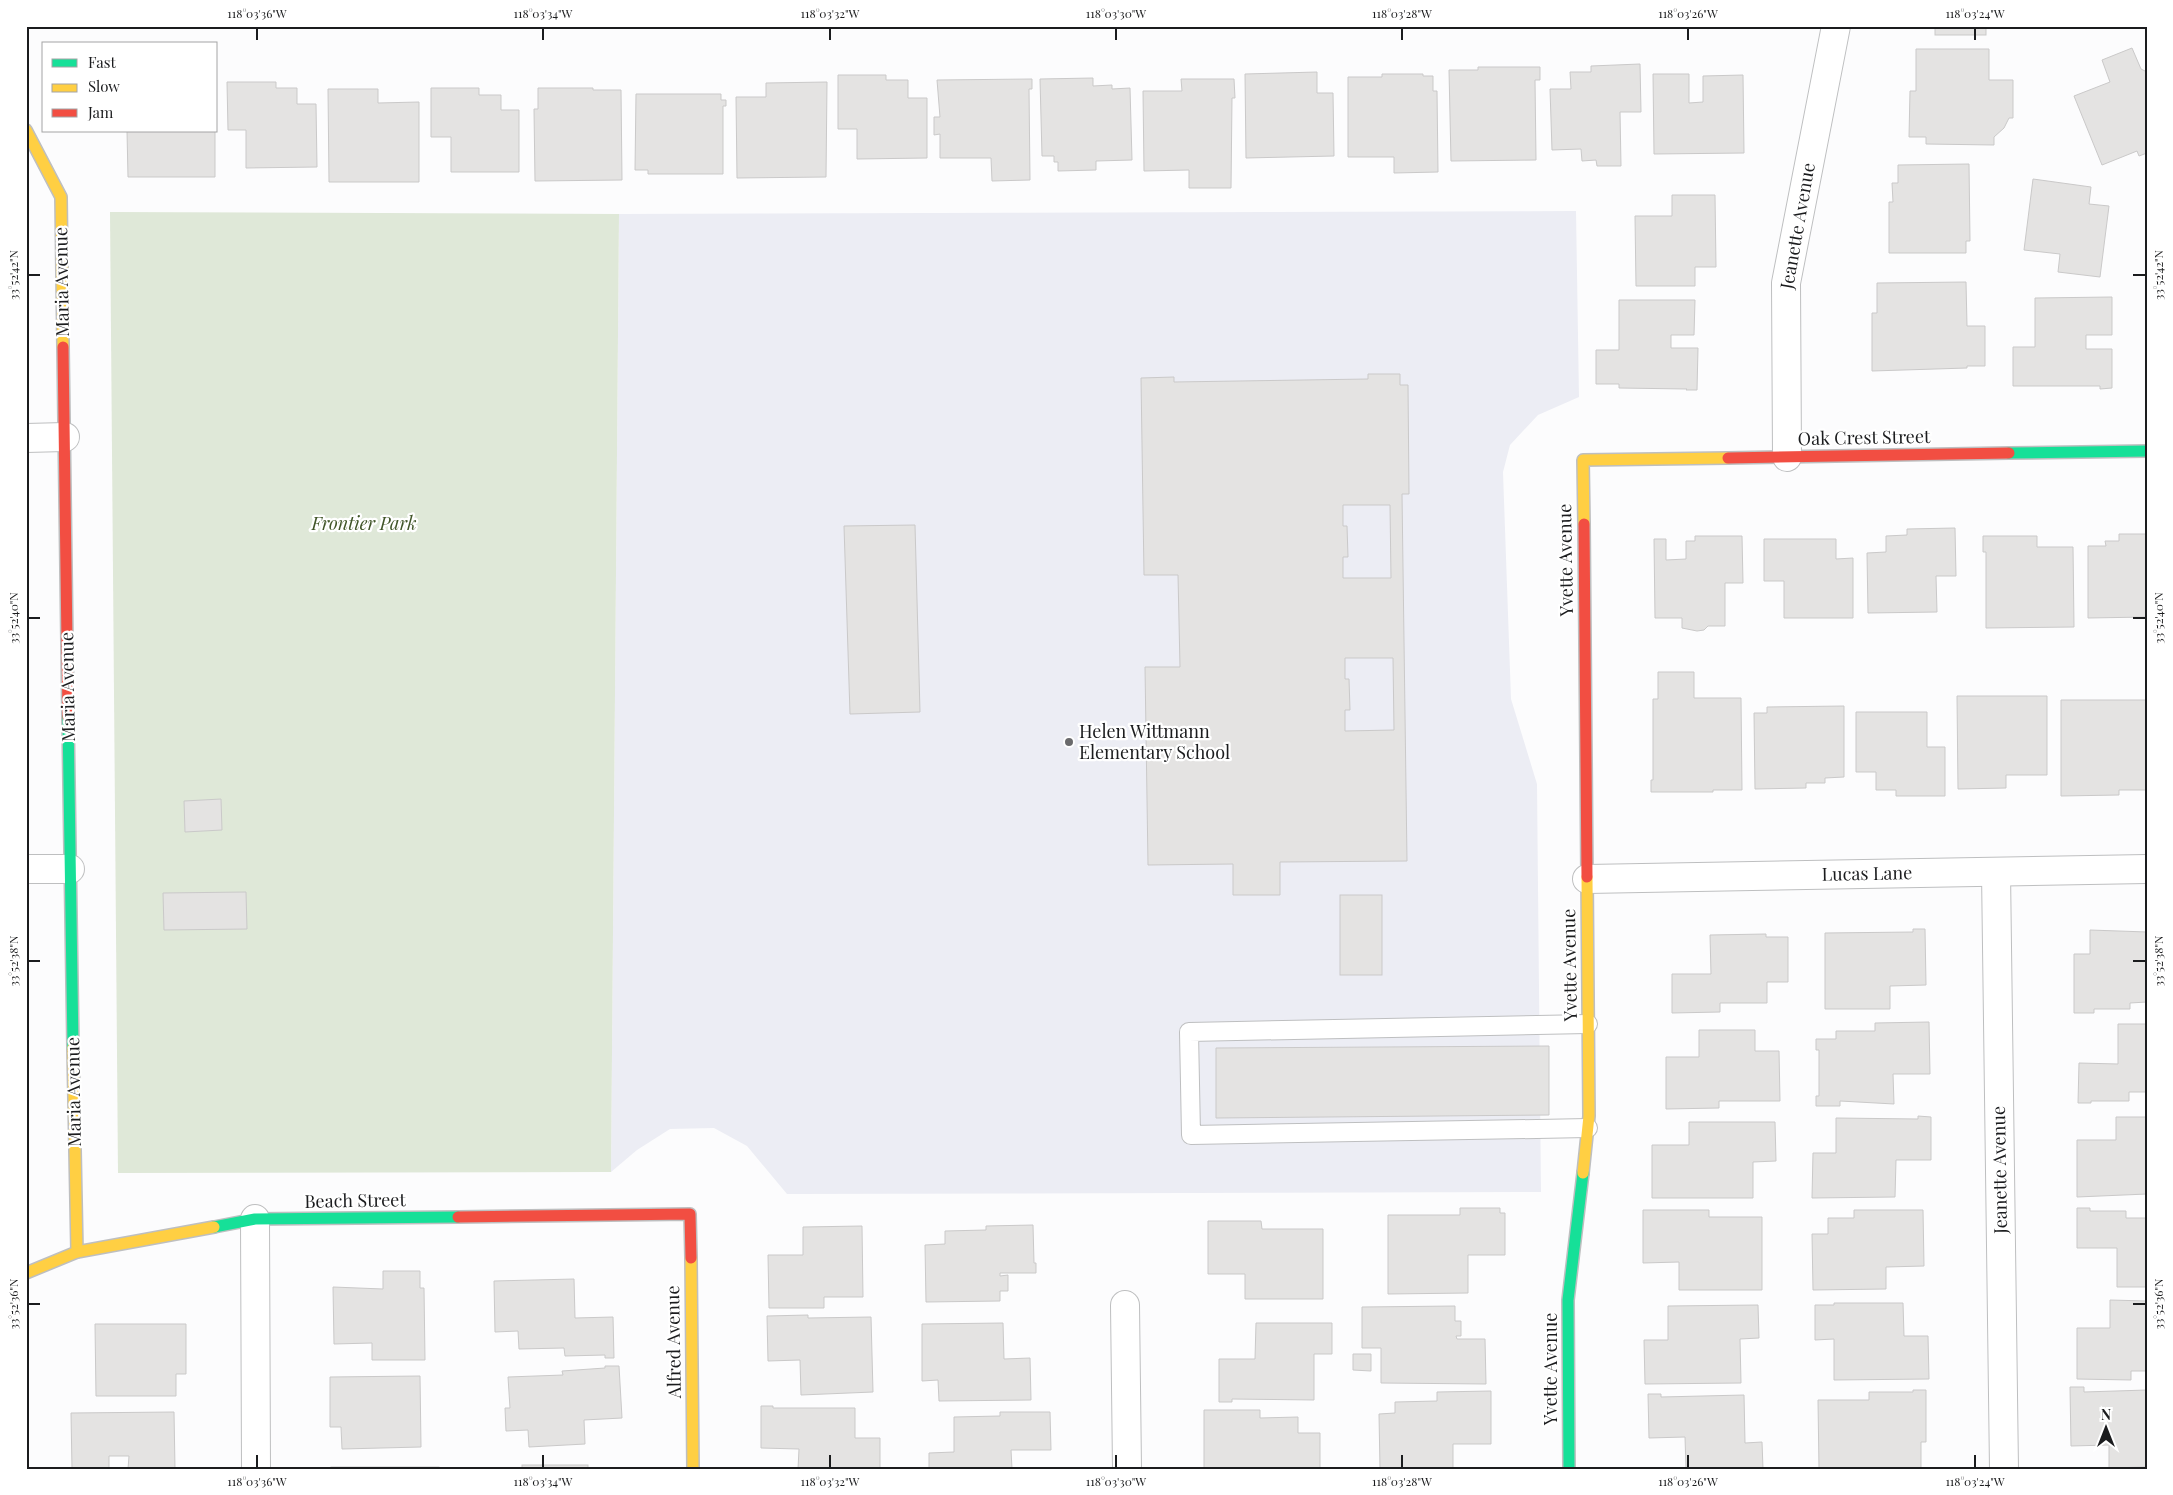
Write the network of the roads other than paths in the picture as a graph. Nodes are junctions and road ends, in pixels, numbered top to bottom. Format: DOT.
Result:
graph roads {
  1 [pos="1836,26"];
  2 [pos="26,130"];
  3 [pos="65,437"];
  4 [pos="26,438"];
  5 [pos="2147,451"];
  6 [pos="1787,457"];
  7 [pos="1583,460"];
  8 [pos="26,869"];
  9 [pos="70,869"];
  10 [pos="2147,869"];
  11 [pos="1996,872"];
  12 [pos="1587,879"];
  13 [pos="1588,1024"];
  14 [pos="1588,1128"];
  15 [pos="690,1214"];
  16 [pos="254,1220"];
  17 [pos="77,1252"];
  18 [pos="26,1273"];
  19 [pos="1125,1305"];
  20 [pos="256,1469"];
  21 [pos="693,1469"];
  22 [pos="1127,1469"];
  23 [pos="1569,1469"];
  24 [pos="2004,1469"];
  1 -- 6 [label="street, Jeanette Avenue"];
  2 -- 3 [label="street, Maria Avenue"];
  3 -- 4 [label="street"];
  3 -- 9 [label="street, Maria Avenue"];
  5 -- 6 [label="street, Oak Crest Street"];
  6 -- 7 [label="street, Oak Crest Street"];
  7 -- 12 [label="street, Yvette Avenue"];
  8 -- 9 [label="street"];
  9 -- 17 [label="street, Maria Avenue"];
  10 -- 11 [label="street, Lucas Lane"];
  11 -- 12 [label="street, Lucas Lane"];
  11 -- 24 [label="street, Jeanette Avenue"];
  12 -- 13 [label="street, Yvette Avenue"];
  13 -- 14 [label="street, Yvette Avenue"];
  13 -- 14 [label="lane"];
  14 -- 23 [label="street, Yvette Avenue"];
  15 -- 16 [label="street, Beach Street"];
  15 -- 21 [label="street, Alfred Avenue"];
  16 -- 17 [label="street, Beach Street"];
  16 -- 20 [label="street"];
  17 -- 18 [label="street, Beach Street"];
  19 -- 22 [label="street"];
}
